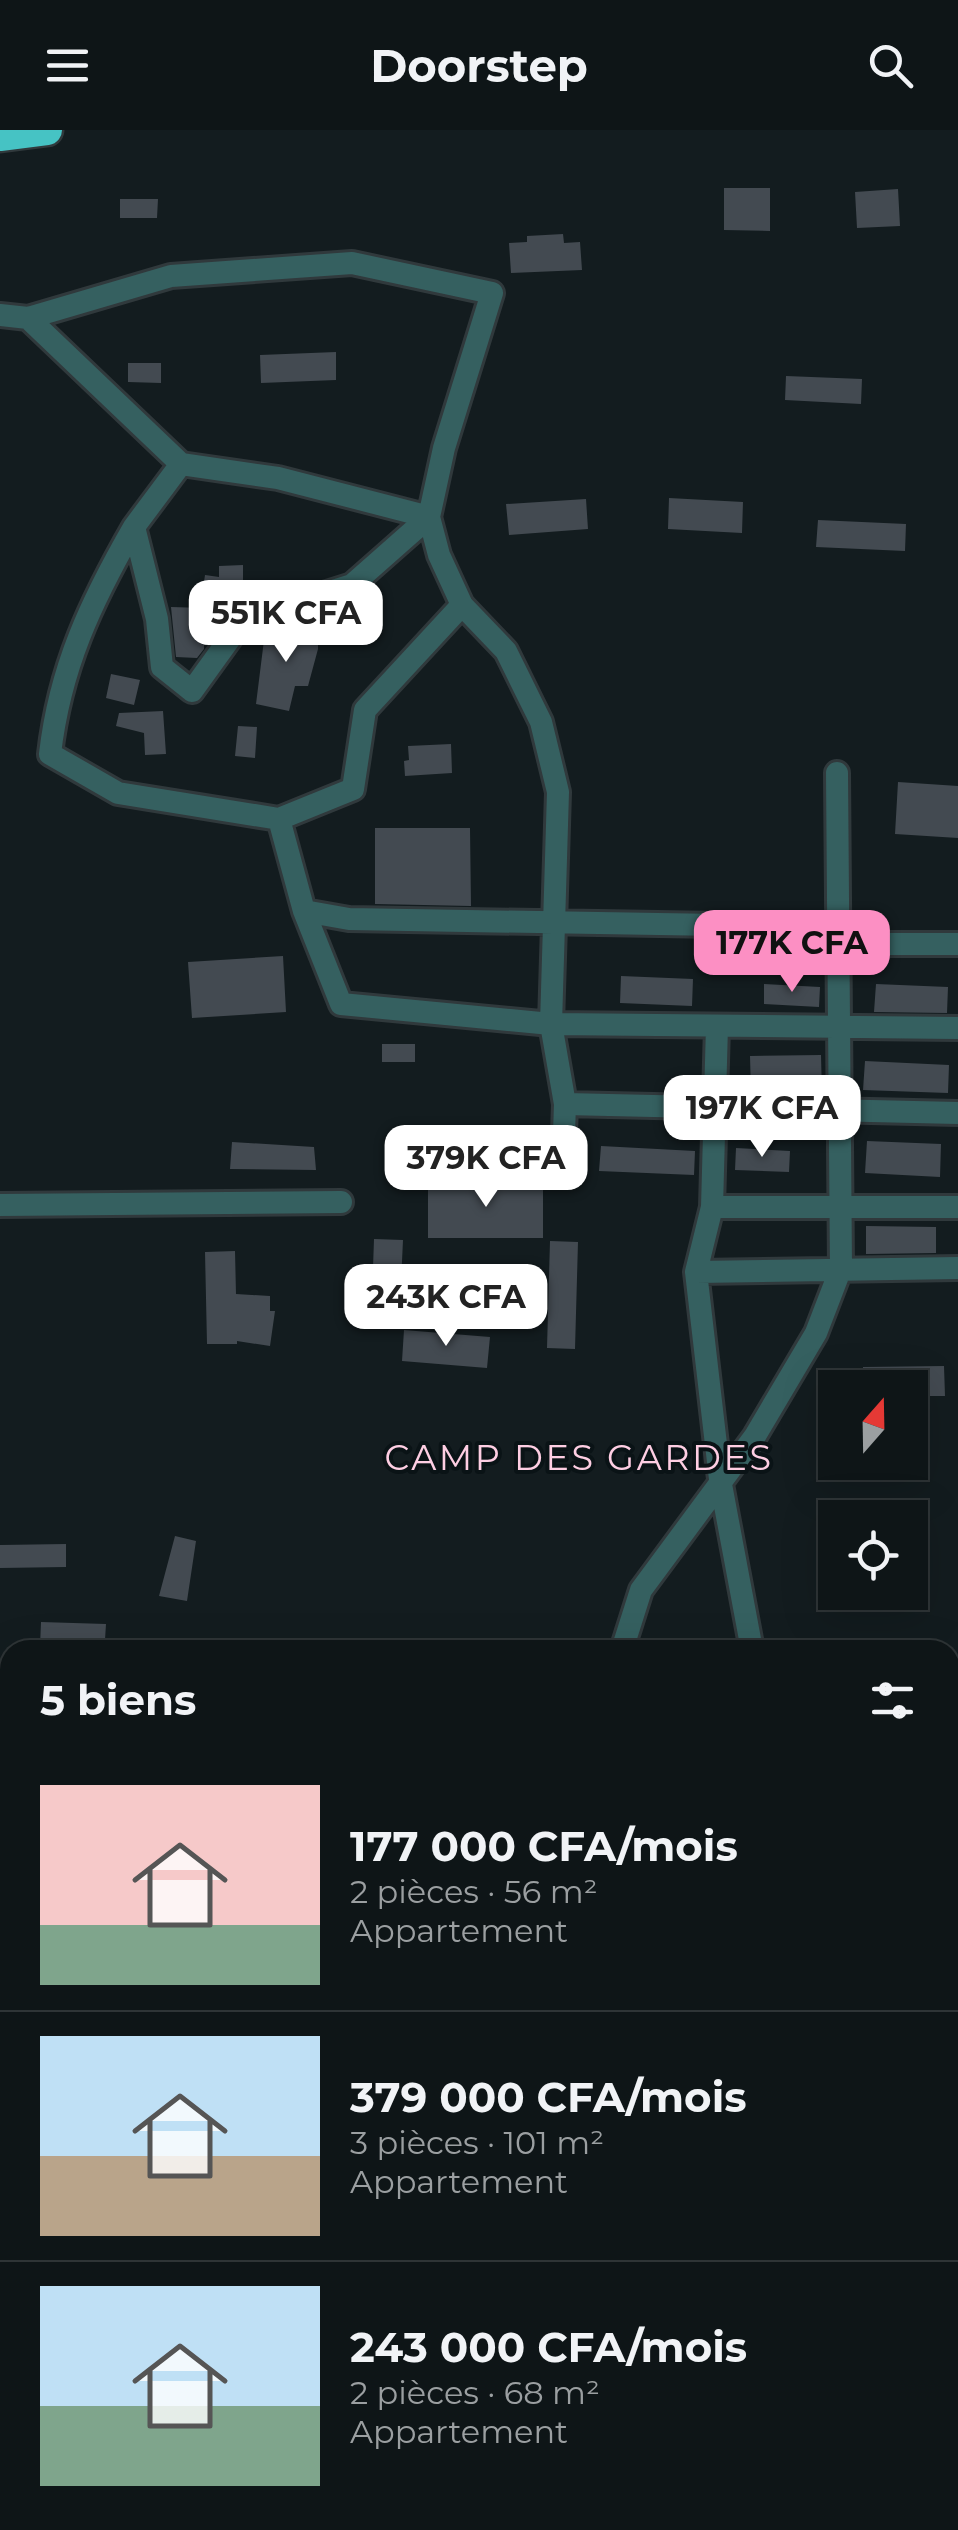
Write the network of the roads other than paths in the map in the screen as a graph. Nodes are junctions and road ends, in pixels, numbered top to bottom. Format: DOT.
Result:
graph roads {
  1 [pos="47,130"];
  2 [pos="0,136"];
  3 [pos="0,315"];
  4 [pos="28,318"];
  5 [pos="182,464"];
  6 [pos="429,516"];
  7 [pos="134,527"];
  8 [pos="462,605"];
  9 [pos="838,773"];
  10 [pos="279,819"];
  11 [pos="304,911"];
  12 [pos="555,922"];
  13 [pos="838,935"];
  14 [pos="958,944"];
  15 [pos="551,1024"];
  16 [pos="716,1026"];
  17 [pos="839,1027"];
  18 [pos="958,1028"];
  19 [pos="565,1104"];
  20 [pos="715,1108"];
  21 [pos="840,1112"];
  22 [pos="958,1114"];
  23 [pos="564,1163"];
  24 [pos="341,1202"];
  25 [pos="0,1205"];
  26 [pos="712,1206"];
  27 [pos="958,1207"];
  28 [pos="840,1208"];
  29 [pos="841,1268"];
  30 [pos="958,1268"];
  31 [pos="696,1272"];
  32 [pos="720,1479"];
  33 [pos="625,1640"];
  34 [pos="750,1640"];
  1 -- 2 [label="highway"];
  3 -- 4 [label="street"];
  4 -- 5 [label="street"];
  4 -- 6 [label="street"];
  5 -- 6 [label="street"];
  5 -- 7 [label="street"];
  6 -- 7 [label="street"];
  6 -- 8 [label="street"];
  7 -- 10 [label="street"];
  8 -- 10 [label="street"];
  8 -- 12 [label="street"];
  9 -- 13 [label="street"];
  10 -- 11 [label="street"];
  11 -- 12 [label="street"];
  11 -- 15 [label="street"];
  12 -- 13 [label="street"];
  12 -- 15 [label="street"];
  13 -- 14 [label="street"];
  13 -- 17 [label="street"];
  15 -- 16 [label="street"];
  15 -- 19 [label="street"];
  16 -- 17 [label="street"];
  16 -- 20 [label="street"];
  17 -- 18 [label="street"];
  17 -- 21 [label="street"];
  19 -- 20 [label="street"];
  19 -- 23 [label="street"];
  20 -- 21 [label="street"];
  20 -- 26 [label="street"];
  21 -- 22 [label="street"];
  21 -- 28 [label="street"];
  24 -- 25 [label="street"];
  26 -- 28 [label="street"];
  26 -- 31 [label="street"];
  27 -- 28 [label="street"];
  28 -- 29 [label="street"];
  29 -- 30 [label="street"];
  29 -- 31 [label="street"];
  29 -- 32 [label="street"];
  31 -- 32 [label="street"];
  32 -- 33 [label="street"];
  32 -- 34 [label="street"];
}
